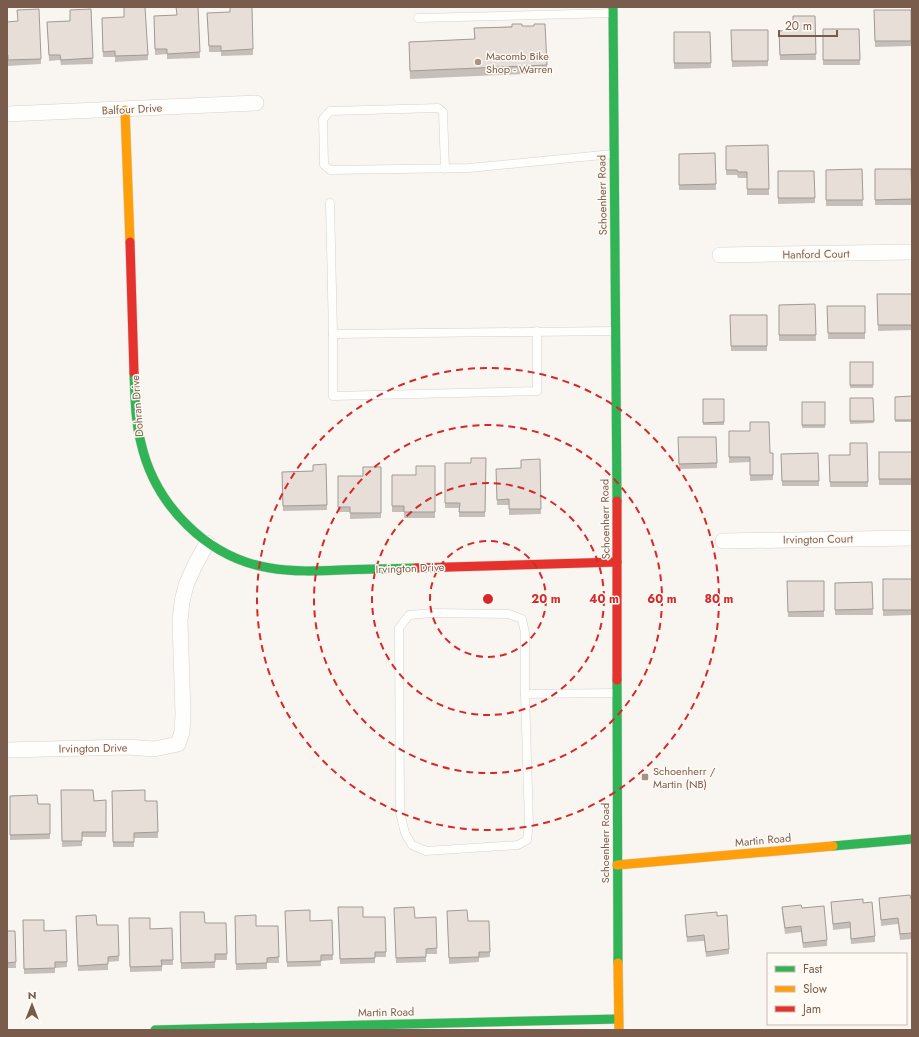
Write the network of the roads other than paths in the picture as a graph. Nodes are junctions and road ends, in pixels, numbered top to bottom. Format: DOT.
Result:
graph roads {
  1 [pos="613,10"];
  2 [pos="418,18"];
  3 [pos="256,103"];
  4 [pos="125,110"];
  5 [pos="7,114"];
  6 [pos="613,154"];
  7 [pos="445,169"];
  8 [pos="330,203"];
  9 [pos="912,252"];
  10 [pos="720,255"];
  11 [pos="537,331"];
  12 [pos="615,331"];
  13 [pos="333,334"];
  14 [pos="912,538"];
  15 [pos="723,541"];
  16 [pos="207,543"];
  17 [pos="617,562"];
  18 [pos="617,693"];
  19 [pos="525,694"];
  20 [pos="7,750"];
  21 [pos="912,839"];
  22 [pos="617,865"];
  23 [pos="618,1019"];
  24 [pos="155,1030"];
  25 [pos="619,1030"];
  1 -- 2 [label="lane"];
  1 -- 6 [label="street, Schoenherr Road"];
  3 -- 4 [label="street, Balfour Drive"];
  4 -- 5 [label="street, Balfour Drive"];
  4 -- 16 [label="street, Dohran Drive"];
  6 -- 7 [label="lane"];
  6 -- 12 [label="street, Schoenherr Road"];
  7 -- 7 [label="lane"];
  8 -- 13 [label="lane"];
  9 -- 10 [label="street, Hanford Court"];
  11 -- 12 [label="lane"];
  11 -- 13 [label="lane"];
  11 -- 13 [label="lane"];
  12 -- 17 [label="street, Schoenherr Road"];
  14 -- 15 [label="street, Irvington Court"];
  16 -- 17 [label="street, Irvington Drive"];
  16 -- 20 [label="street, Irvington Drive"];
  17 -- 18 [label="street, Schoenherr Road"];
  18 -- 19 [label="lane"];
  18 -- 22 [label="street, Schoenherr Road"];
  19 -- 19 [label="lane"];
  21 -- 22 [label="street, Martin Road"];
  22 -- 23 [label="street, Schoenherr Road"];
  23 -- 24 [label="street, Martin Road"];
  23 -- 25 [label="street, Schoenherr Road"];
}
